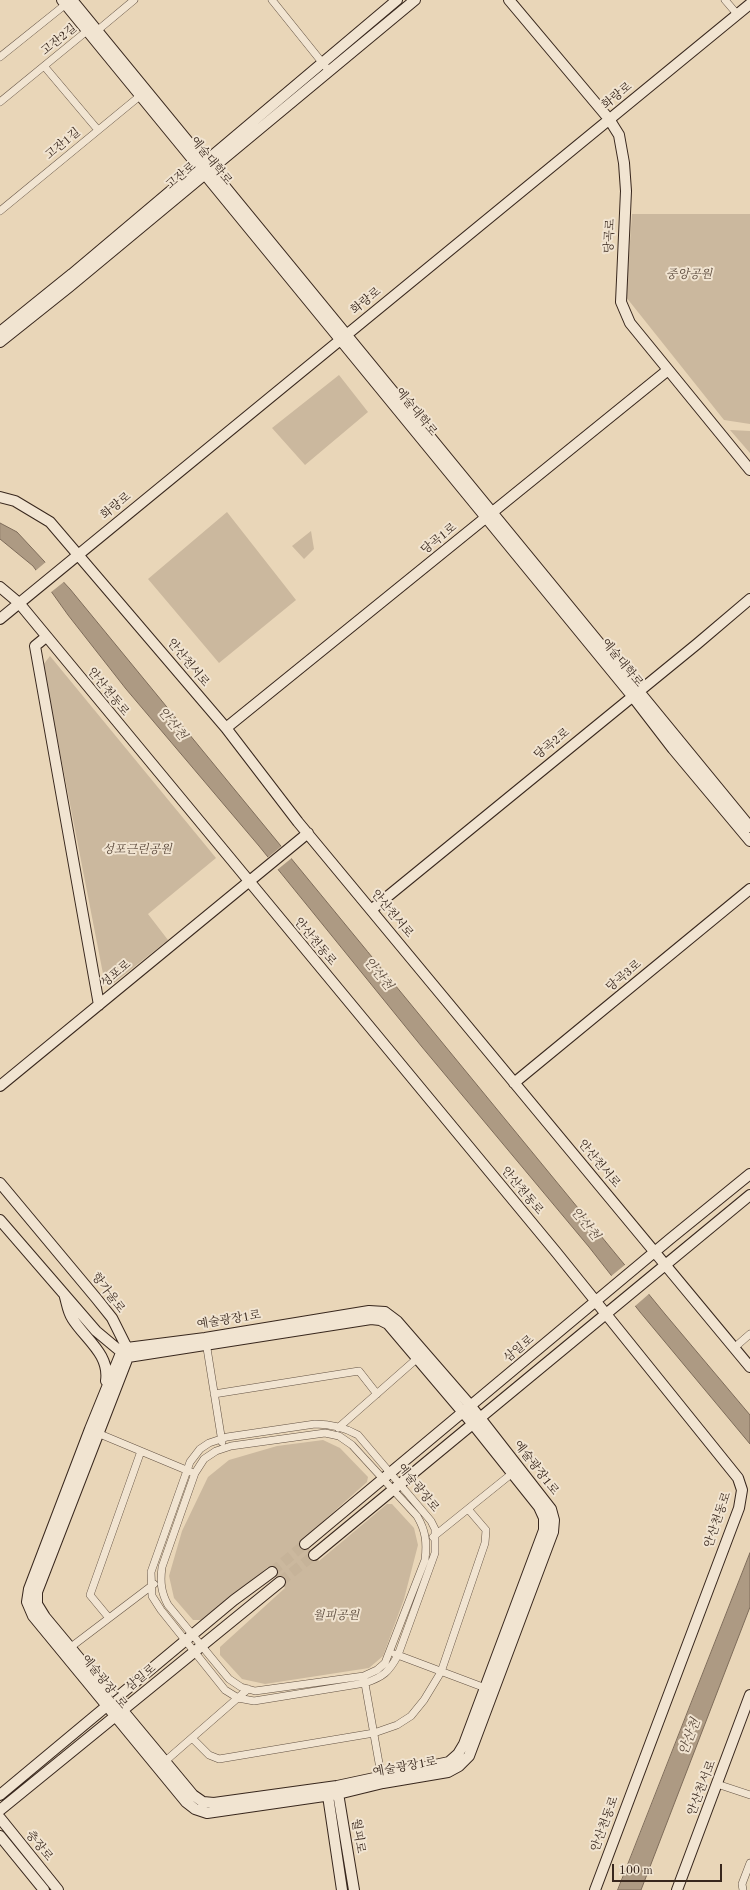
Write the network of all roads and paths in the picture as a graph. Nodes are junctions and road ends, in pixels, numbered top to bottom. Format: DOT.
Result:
graph roads {
  1 [pos="134,0"];
  2 [pos="272,0"];
  3 [pos="398,0"];
  4 [pos="415,0"];
  5 [pos="509,0"];
  6 [pos="726,0"];
  7 [pos="67,1"];
  8 [pos="750,4"];
  9 [pos="737,14"];
  10 [pos="93,30"];
  11 [pos="0,57"];
  12 [pos="322,62"];
  13 [pos="44,66"];
  14 [pos="329,71"];
  15 [pos="141,95"];
  16 [pos="0,102"];
  17 [pos="609,120"];
  18 [pos="98,130"];
  19 [pos="205,167"];
  20 [pos="0,211"];
  21 [pos="0,332"];
  22 [pos="343,337"];
  23 [pos="0,342"];
  24 [pos="668,370"];
  25 [pos="750,470"];
  26 [pos="0,497"];
  27 [pos="489,515"];
  28 [pos="78,554"];
  29 [pos="0,588"];
  30 [pos="750,599"];
  31 [pos="19,604"];
  32 [pos="0,619"];
  33 [pos="46,637"];
  34 [pos="636,694"];
  35 [pos="226,728"];
  36 [pos="750,827"];
  37 [pos="308,833"];
  38 [pos="750,841"];
  39 [pos="248,882"];
  40 [pos="750,889"];
  41 [pos="371,910"];
  42 [pos="99,1005"];
  43 [pos="514,1083"];
  44 [pos="0,1086"];
  45 [pos="750,1174"];
  46 [pos="0,1183"];
  47 [pos="750,1195"];
  48 [pos="0,1220"];
  49 [pos="654,1252"];
  50 [pos="665,1265"];
  51 [pos="65,1295"];
  52 [pos="600,1298"];
  53 [pos="606,1315"];
  54 [pos="750,1334"];
  55 [pos="206,1341"];
  56 [pos="734,1348"];
  57 [pos="125,1353"];
  58 [pos="421,1355"];
  59 [pos="750,1367"];
  60 [pos="214,1394"];
  61 [pos="377,1394"];
  62 [pos="103,1396"];
  63 [pos="467,1408"];
  64 [pos="476,1420"];
  65 [pos="340,1427"];
  66 [pos="94,1431"];
  67 [pos="331,1434"];
  68 [pos="221,1438"];
  69 [pos="223,1448"];
  70 [pos="141,1450"];
  71 [pos="187,1470"];
  72 [pos="516,1470"];
  73 [pos="195,1473"];
  74 [pos="387,1475"];
  75 [pos="396,1486"];
  76 [pos="468,1509"];
  77 [pos="435,1536"];
  78 [pos="427,1542"];
  79 [pos="305,1544"];
  80 [pos="314,1555"];
  81 [pos="272,1572"];
  82 [pos="160,1580"];
  83 [pos="280,1582"];
  84 [pos="151,1587"];
  85 [pos="109,1618"];
  86 [pos="189,1638"];
  87 [pos="198,1648"];
  88 [pos="66,1650"];
  89 [pos="389,1652"];
  90 [pos="398,1656"];
  91 [pos="441,1672"];
  92 [pos="365,1679"];
  93 [pos="248,1689"];
  94 [pos="489,1690"];
  95 [pos="750,1695"];
  96 [pos="238,1698"];
  97 [pos="110,1703"];
  98 [pos="118,1713"];
  99 [pos="374,1733"];
  100 [pos="192,1738"];
  101 [pos="161,1765"];
  102 [pos="382,1780"];
  103 [pos="718,1784"];
  104 [pos="337,1790"];
  105 [pos="327,1791"];
  106 [pos="0,1795"];
  107 [pos="750,1795"];
  108 [pos="0,1810"];
  109 [pos="0,1818"];
  110 [pos="0,1836"];
  111 [pos="750,1863"];
  112 [pos="44,1890"];
  113 [pos="58,1890"];
  114 [pos="342,1890"];
  115 [pos="354,1890"];
  116 [pos="594,1890"];
  117 [pos="677,1890"];
  118 [pos="743,1890"];
  1 -- 10 [label="street, 고잔2길"];
  2 -- 12 [label="street"];
  3 -- 12 [label="street, 고잔로"];
  4 -- 14 [label="street, 고잔로"];
  5 -- 17 [label="street, 당곡로"];
  6 -- 9 [label="street"];
  7 -- 10 [label="street, 예술대학로"];
  7 -- 11 [label="street"];
  8 -- 9 [label="street, 화랑로"];
  9 -- 17 [label="street, 화랑로"];
  10 -- 13 [label="street, 고잔2길"];
  10 -- 15 [label="street, 예술대학로"];
  10 -- 19 [label="street, 예술대학로"];
  12 -- 14 [label="street"];
  12 -- 19 [label="street, 고잔로"];
  13 -- 16 [label="street, 고잔2길"];
  13 -- 18 [label="street"];
  14 -- 19 [label="street, 고잔로"];
  15 -- 18 [label="street, 고잔1길"];
  15 -- 19 [label="street, 예술대학로"];
  17 -- 22 [label="street, 화랑로"];
  17 -- 24 [label="street, 당곡로"];
  18 -- 20 [label="street, 고잔1길"];
  19 -- 21 [label="street, 고잔로"];
  19 -- 22 [label="street, 예술대학로"];
  19 -- 23 [label="street, 고잔로"];
  22 -- 27 [label="street, 예술대학로"];
  22 -- 28 [label="street, 화랑로"];
  24 -- 25 [label="street, 당곡로"];
  24 -- 27 [label="street, 당곡1로"];
  26 -- 28 [label="street, 안산천서로"];
  27 -- 34 [label="street, 예술대학로"];
  27 -- 35 [label="street, 당곡1로"];
  28 -- 31 [label="street, 화랑로"];
  28 -- 35 [label="street, 안산천서로"];
  29 -- 31 [label="street, 안산천동로"];
  30 -- 34 [label="street, 당곡2로"];
  31 -- 32 [label="street, 화랑로"];
  31 -- 33 [label="street, 안산천동로"];
  33 -- 39 [label="street, 안산천동로"];
  33 -- 42 [label="street"];
  34 -- 36 [label="street, 예술대학로"];
  34 -- 38 [label="street, 예술대학로"];
  34 -- 41 [label="street, 당곡2로"];
  35 -- 37 [label="street, 안산천서로"];
  37 -- 39 [label="street, 성포로"];
  37 -- 41 [label="street, 안산천서로"];
  39 -- 42 [label="street, 성포로"];
  39 -- 52 [label="street, 안산천동로"];
  40 -- 43 [label="street, 당곡3로"];
  41 -- 43 [label="street, 안산천서로"];
  42 -- 44 [label="street, 성포로"];
  43 -- 49 [label="street, 안산천서로"];
  45 -- 49 [label="street, 삼일로"];
  46 -- 57 [label="street, 항가울로"];
  47 -- 50 [label="street"];
  48 -- 51 [label="street"];
  49 -- 50 [label="street, 안산천서로"];
  49 -- 52 [label="street, 삼일로"];
  50 -- 53 [label="street"];
  50 -- 56 [label="street, 안산천서로"];
  51 -- 57 [label="street"];
  51 -- 62 [label="street"];
  52 -- 53 [label="street, 안산천동로"];
  52 -- 63 [label="street, 삼일로"];
  53 -- 64 [label="street"];
  53 -- 116 [label="street, 안산천동로"];
  54 -- 56 [label="street"];
  55 -- 57 [label="street, 예술광장1로"];
  55 -- 58 [label="street, 예술광장1로"];
  55 -- 60 [label="street"];
  56 -- 59 [label="street, 안산천서로"];
  57 -- 62 [label="street, 예술광장1로"];
  57 -- 66 [label="street, 예술광장1로"];
  58 -- 61 [label="street"];
  58 -- 63 [label="street, 예술광장1로"];
  60 -- 61 [label="street"];
  60 -- 68 [label="street"];
  61 -- 65 [label="street"];
  62 -- 66 [label="street, 예술광장1로"];
  63 -- 64 [label="street, 예술광장1로"];
  63 -- 74 [label="street, 삼일로"];
  64 -- 72 [label="street, 예술광장1로"];
  64 -- 75 [label="street"];
  65 -- 67 [label="street"];
  65 -- 68 [label="street, 예술광장로"];
  65 -- 74 [label="street, 예술광장로"];
  66 -- 70 [label="street"];
  66 -- 88 [label="street, 예술광장1로"];
  67 -- 69 [label="street, 예술광장로"];
  67 -- 74 [label="street, 예술광장로"];
  68 -- 69 [label="street"];
  68 -- 71 [label="street, 예술광장로"];
  69 -- 73 [label="street, 예술광장로"];
  70 -- 71 [label="street"];
  70 -- 85 [label="street"];
  71 -- 73 [label="street"];
  71 -- 84 [label="street, 예술광장로"];
  72 -- 76 [label="street"];
  72 -- 94 [label="street, 예술광장1로"];
  73 -- 82 [label="street, 예술광장로"];
  74 -- 75 [label="street, 예술광장로"];
  74 -- 75 [label="street, 예술광장로"];
  74 -- 79 [label="street, 삼일로"];
  75 -- 77 [label="street, 예술광장로"];
  75 -- 78 [label="street, 예술광장로"];
  75 -- 80 [label="street"];
  76 -- 77 [label="street"];
  76 -- 91 [label="street"];
  77 -- 78 [label="street"];
  77 -- 90 [label="street, 예술광장로"];
  78 -- 89 [label="street, 예술광장로"];
  81 -- 86 [label="street, 삼일로"];
  82 -- 84 [label="street"];
  82 -- 86 [label="street, 예술광장로"];
  83 -- 87 [label="street, 삼일로"];
  84 -- 85 [label="street"];
  84 -- 86 [label="street, 예술광장로"];
  85 -- 88 [label="street"];
  86 -- 87 [label="street, 예술광장로"];
  86 -- 97 [label="street, 삼일로"];
  87 -- 93 [label="street, 예술광장로"];
  87 -- 96 [label="street, 예술광장로"];
  87 -- 98 [label="street, 삼일로"];
  88 -- 97 [label="street, 예술광장1로"];
  89 -- 90 [label="street"];
  89 -- 92 [label="street, 예술광장로"];
  90 -- 91 [label="street"];
  90 -- 92 [label="street, 예술광장로"];
  91 -- 94 [label="street"];
  91 -- 99 [label="street"];
  92 -- 93 [label="street, 예술광장로"];
  92 -- 96 [label="street, 예술광장로"];
  92 -- 99 [label="street"];
  93 -- 96 [label="street"];
  94 -- 102 [label="street, 예술광장1로"];
  95 -- 103 [label="street, 안산천서로"];
  96 -- 100 [label="street"];
  97 -- 98 [label="street, 예술광장1로"];
  97 -- 106 [label="street, 삼일로"];
  98 -- 101 [label="street, 예술광장1로"];
  98 -- 108 [label="street, 삼일로"];
  99 -- 100 [label="street"];
  99 -- 102 [label="street"];
  100 -- 101 [label="street"];
  101 -- 105 [label="street, 예술광장1로"];
  102 -- 104 [label="street, 예술광장1로"];
  103 -- 107 [label="street"];
  103 -- 117 [label="street, 안산천서로"];
  104 -- 105 [label="street, 예술광장1로"];
  104 -- 115 [label="street, 월피로"];
  105 -- 114 [label="street, 월피로"];
  109 -- 113 [label="street, 충장로"];
  110 -- 112 [label="street, 충장로"];
  111 -- 118 [label="street"];
}
